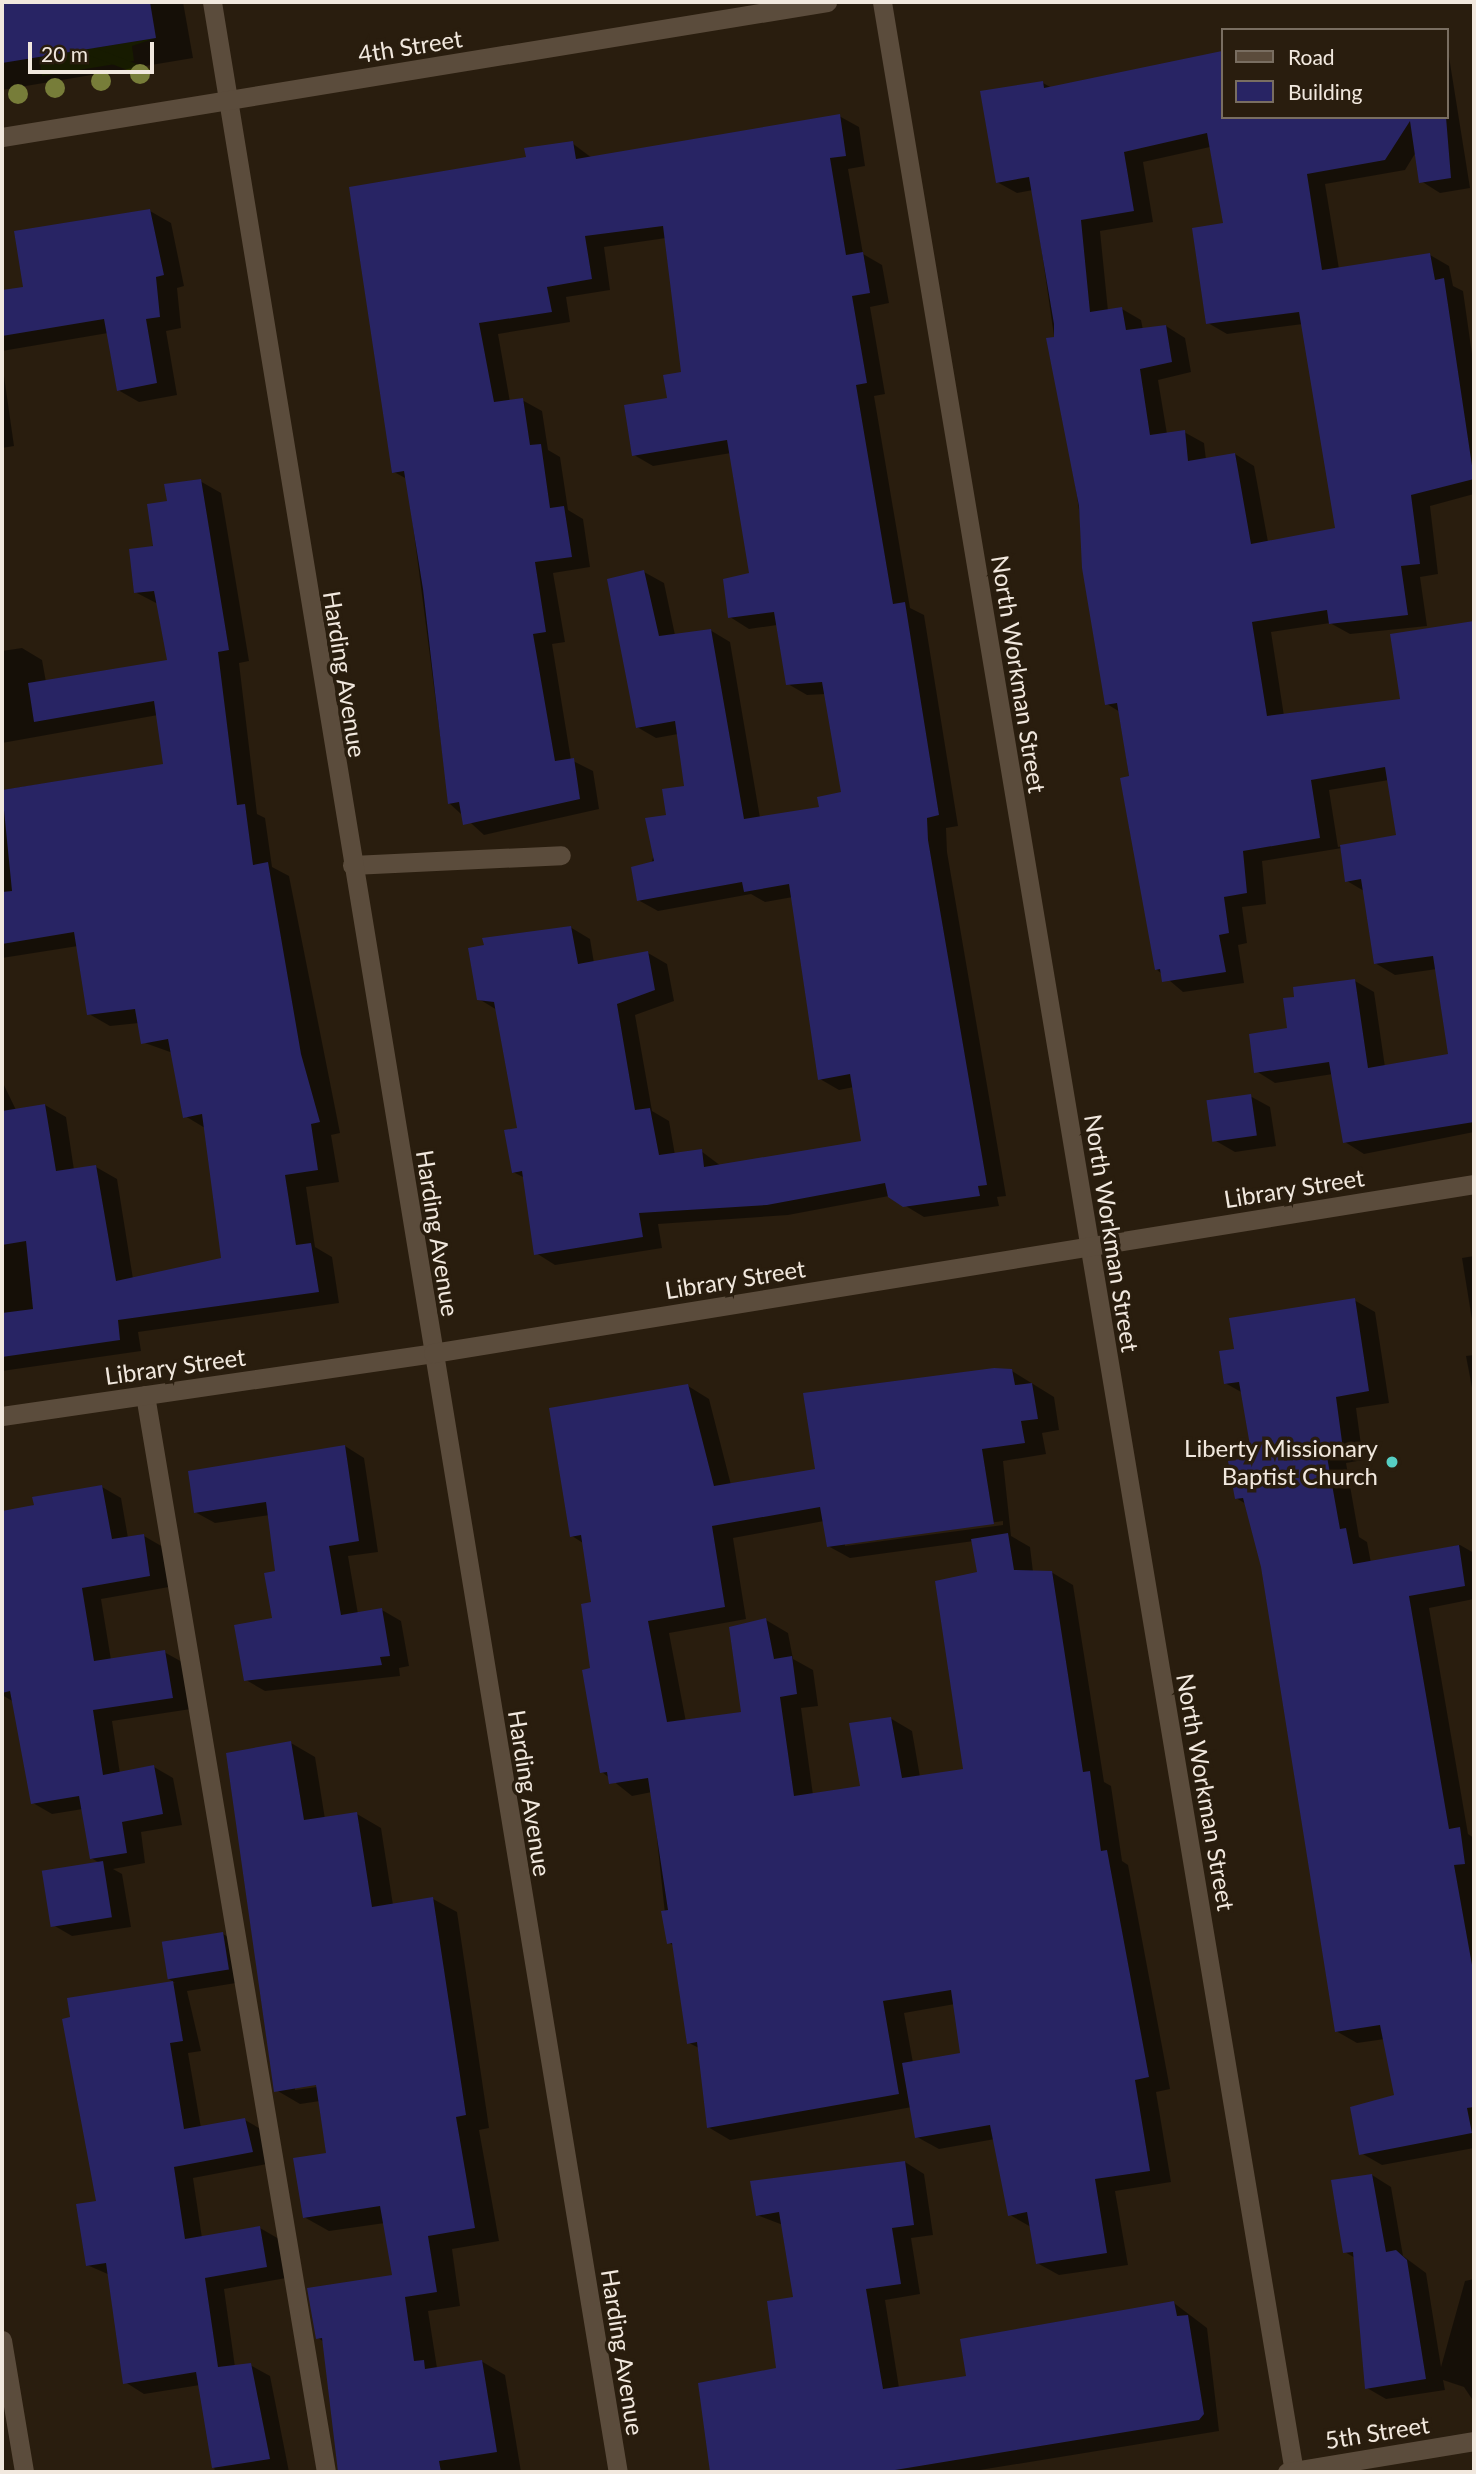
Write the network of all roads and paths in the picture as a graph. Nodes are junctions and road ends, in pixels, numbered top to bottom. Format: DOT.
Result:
graph roads {
  1 [pos="212,2"];
  2 [pos="827,2"];
  3 [pos="882,2"];
  4 [pos="227,101"];
  5 [pos="2,137"];
  6 [pos="561,855"];
  7 [pos="352,865"];
  8 [pos="1474,1184"];
  9 [pos="1090,1246"];
  10 [pos="433,1353"];
  11 [pos="145,1395"];
  12 [pos="2,1416"];
  13 [pos="2,2340"];
  14 [pos="1474,2441"];
  15 [pos="24,2472"];
  16 [pos="326,2472"];
  17 [pos="618,2472"];
  18 [pos="1292,2472"];
  1 -- 4 [label="street, Harding Avenue"];
  2 -- 4 [label="street, 4th Street"];
  3 -- 9 [label="street, North Workman Street"];
  4 -- 5 [label="street, 4th Street"];
  4 -- 7 [label="street, Harding Avenue"];
  6 -- 7 [label="street"];
  7 -- 10 [label="street, Harding Avenue"];
  8 -- 9 [label="street, Library Street"];
  9 -- 10 [label="street, Library Street"];
  9 -- 18 [label="street, North Workman Street"];
  10 -- 11 [label="street, Library Street"];
  10 -- 17 [label="street, Harding Avenue"];
  11 -- 12 [label="street, Library Street"];
  11 -- 16 [label="street"];
  13 -- 15 [label="street"];
  14 -- 18 [label="street, 5th Street"];
}
